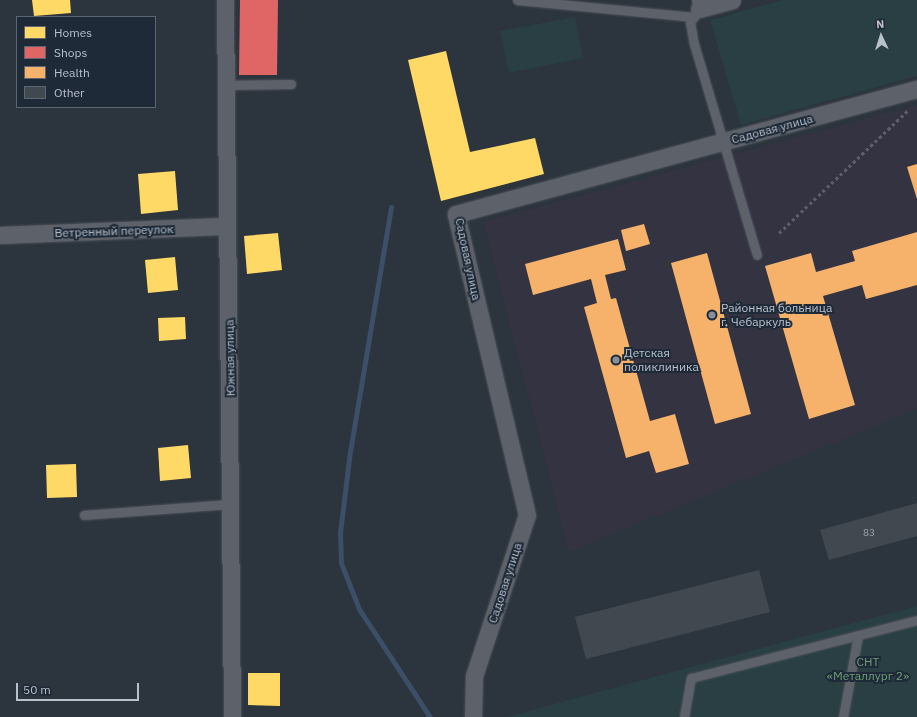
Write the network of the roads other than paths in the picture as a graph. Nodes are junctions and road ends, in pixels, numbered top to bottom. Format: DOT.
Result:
graph roads {
  1 [pos="225,0"];
  2 [pos="517,0"];
  3 [pos="732,0"];
  4 [pos="697,9"];
  5 [pos="290,84"];
  6 [pos="226,85"];
  7 [pos="917,89"];
  8 [pos="722,143"];
  9 [pos="227,226"];
  10 [pos="0,235"];
  11 [pos="756,255"];
  12 [pos="232,504"];
  13 [pos="84,515"];
  14 [pos="917,620"];
  15 [pos="858,635"];
  16 [pos="232,717"];
  17 [pos="473,717"];
  18 [pos="684,717"];
  19 [pos="843,717"];
  1 -- 6 [label="street, Южная улица"];
  2 -- 4 [label="lane"];
  3 -- 4 [label="street"];
  4 -- 8 [label="lane"];
  5 -- 6 [label="lane"];
  6 -- 9 [label="street, Южная улица"];
  7 -- 8 [label="street, Садовая улица"];
  8 -- 11 [label="lane"];
  8 -- 17 [label="street, Садовая улица"];
  9 -- 10 [label="street, Ветренный переулок"];
  9 -- 12 [label="street, Южная улица"];
  12 -- 13 [label="lane"];
  12 -- 16 [label="street, Южная улица"];
  14 -- 15 [label="lane"];
  15 -- 18 [label="lane"];
  15 -- 19 [label="lane"];
}
